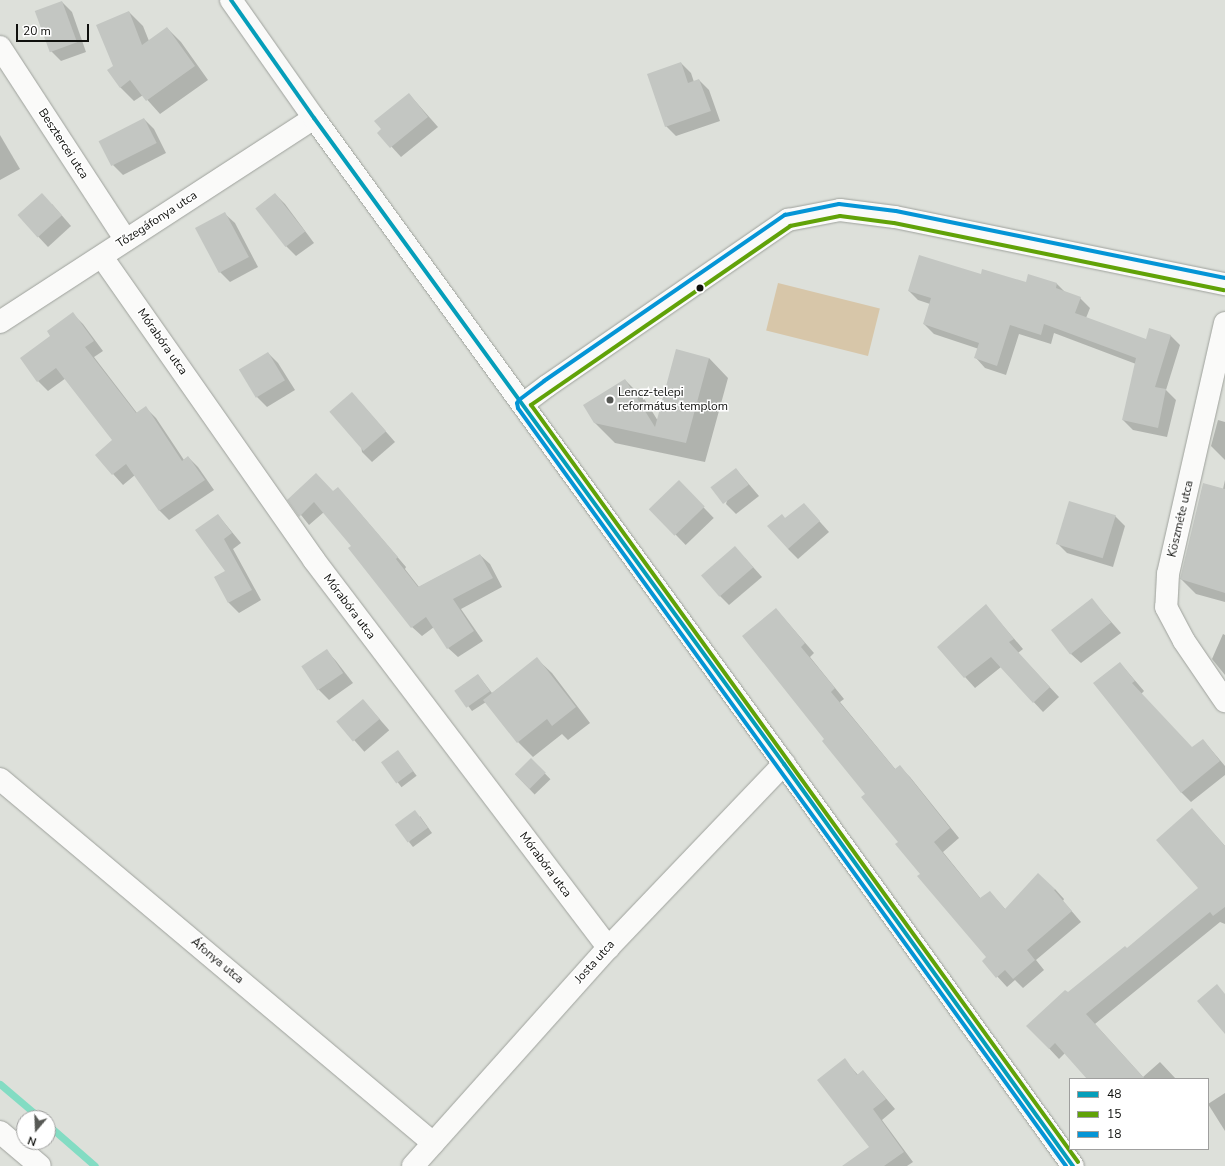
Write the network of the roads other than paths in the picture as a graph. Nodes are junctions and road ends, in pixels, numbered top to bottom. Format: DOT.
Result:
graph roads {
  1 [pos="231,0"];
  2 [pos="0,47"];
  3 [pos="314,118"];
  4 [pos="126,240"];
  5 [pos="102,257"];
  6 [pos="1225,284"];
  7 [pos="0,322"];
  8 [pos="1225,323"];
  9 [pos="523,404"];
  10 [pos="1225,701"];
  11 [pos="784,764"];
  12 [pos="0,779"];
  13 [pos="608,948"];
  14 [pos="0,1132"];
  15 [pos="433,1143"];
  16 [pos="40,1166"];
  17 [pos="413,1166"];
  18 [pos="1073,1166"];
  1 -- 3 [label="street"];
  2 -- 4 [label="street, Besztercei utca"];
  3 -- 4 [label="street, Tőzegáfonya utca"];
  3 -- 9 [label="street"];
  4 -- 5 [label="street, Tőzegáfonya utca"];
  5 -- 7 [label="street, Tőzegáfonya utca"];
  5 -- 13 [label="street, Mórabóra utca"];
  6 -- 9 [label="street"];
  8 -- 10 [label="street, Köszméte utca"];
  9 -- 11 [label="street"];
  11 -- 13 [label="street, Josta utca"];
  11 -- 18 [label="street"];
  12 -- 15 [label="street, Áfonya utca"];
  13 -- 15 [label="street, Josta utca"];
  14 -- 16 [label="street"];
  15 -- 17 [label="street, Josta utca"];
}
